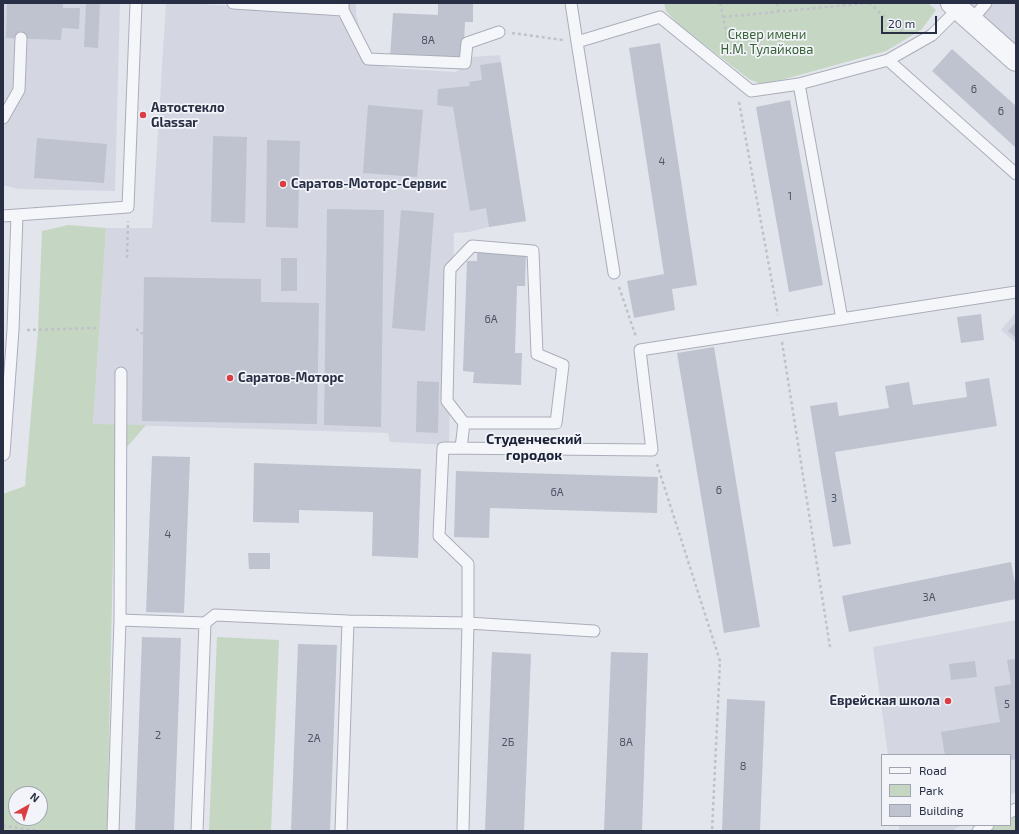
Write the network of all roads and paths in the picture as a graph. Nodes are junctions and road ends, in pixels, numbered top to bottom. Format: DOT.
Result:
graph roads {
  1 [pos="136,3"];
  2 [pos="233,3"];
  3 [pos="571,3"];
  4 [pos="720,3"];
  5 [pos="777,3"];
  6 [pos="869,3"];
  7 [pos="986,3"];
  8 [pos="343,6"];
  9 [pos="960,11"];
  10 [pos="779,12"];
  11 [pos="723,17"];
  12 [pos="499,32"];
  13 [pos="21,38"];
  14 [pos="577,42"];
  15 [pos="916,44"];
  16 [pos="888,60"];
  17 [pos="1016,60"];
  18 [pos="735,78"];
  19 [pos="799,84"];
  20 [pos="3,118"];
  21 [pos="1016,174"];
  22 [pos="128,207"];
  23 [pos="17,215"];
  24 [pos="3,216"];
  25 [pos="127,258"];
  26 [pos="614,273"];
  27 [pos="1016,292"];
  28 [pos="842,319"];
  29 [pos="98,328"];
  30 [pos="780,328"];
  31 [pos="136,329"];
  32 [pos="38,331"];
  33 [pos="143,334"];
  34 [pos="640,350"];
  35 [pos="121,373"];
  36 [pos="464,423"];
  37 [pos="461,448"];
  38 [pos="652,450"];
  39 [pos="3,454"];
  40 [pos="120,620"];
  41 [pos="348,621"];
  42 [pos="205,623"];
  43 [pos="468,623"];
  44 [pos="594,631"];
  45 [pos="830,648"];
  46 [pos="3,825"];
  47 [pos="40,831"];
  48 [pos="113,831"];
  49 [pos="197,831"];
  50 [pos="341,831"];
  51 [pos="463,831"];
  52 [pos="712,831"];
  1 -- 22 [label="lane"];
  2 -- 8 [label="lane"];
  3 -- 14 [label="lane"];
  4 -- 11 [label="path"];
  5 -- 10 [label="path"];
  6 -- 10 [label="path"];
  6 -- 15 [label="path"];
  7 -- 9 [label="lane"];
  8 -- 12 [label="lane"];
  9 -- 15 [label="lane"];
  9 -- 17 [label="street"];
  10 -- 11 [label="path"];
  11 -- 18 [label="path"];
  12 -- 14 [label="path"];
  13 -- 20 [label="lane"];
  14 -- 18 [label="lane"];
  14 -- 26 [label="lane"];
  15 -- 16 [label="lane"];
  16 -- 19 [label="lane"];
  16 -- 21 [label="lane"];
  18 -- 19 [label="lane"];
  18 -- 30 [label="path"];
  19 -- 28 [label="lane"];
  22 -- 23 [label="lane"];
  22 -- 25 [label="path"];
  23 -- 24 [label="lane"];
  23 -- 39 [label="lane"];
  26 -- 34 [label="path"];
  27 -- 28 [label="lane"];
  28 -- 30 [label="lane"];
  29 -- 32 [label="path"];
  30 -- 34 [label="lane"];
  30 -- 45 [label="path"];
  31 -- 33 [label="path"];
  34 -- 38 [label="lane"];
  35 -- 40 [label="lane"];
  36 -- 36 [label="lane"];
  36 -- 37 [label="lane"];
  37 -- 38 [label="lane"];
  37 -- 43 [label="lane"];
  38 -- 52 [label="path"];
  40 -- 42 [label="lane"];
  40 -- 48 [label="lane"];
  41 -- 42 [label="lane"];
  41 -- 43 [label="lane"];
  41 -- 50 [label="lane"];
  42 -- 49 [label="lane"];
  43 -- 44 [label="lane"];
  43 -- 51 [label="lane"];
  46 -- 47 [label="path"];
}
